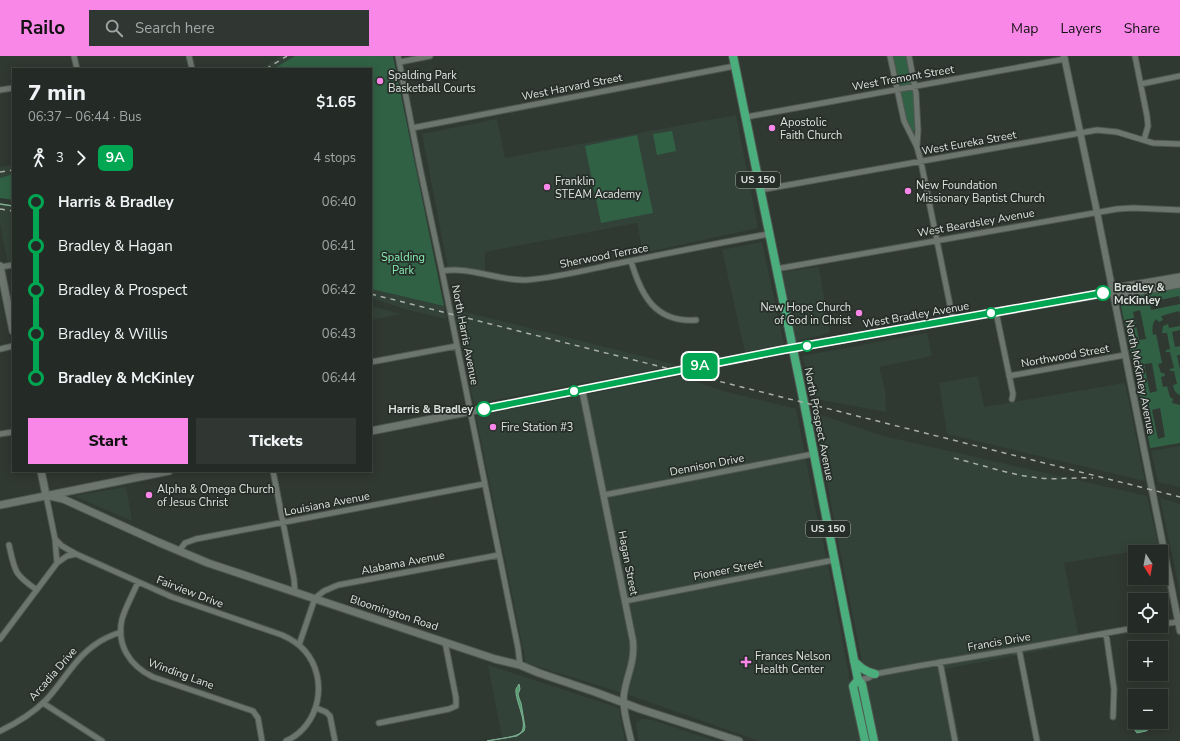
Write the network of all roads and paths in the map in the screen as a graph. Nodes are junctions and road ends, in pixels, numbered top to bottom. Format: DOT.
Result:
graph roads {
  1 [pos="74,56"];
  2 [pos="190,56"];
  3 [pos="430,56"];
  4 [pos="733,56"];
  5 [pos="890,56"];
  6 [pos="909,56"];
  7 [pos="1135,56"];
  8 [pos="1065,57"];
  9 [pos="399,59"];
  10 [pos="735,66"];
  11 [pos="77,68"];
  12 [pos="192,68"];
  13 [pos="1180,76"];
  14 [pos="1140,84"];
  15 [pos="915,86"];
  16 [pos="12,88"];
  17 [pos="0,90"];
  18 [pos="896,90"];
  19 [pos="746,117"];
  20 [pos="412,128"];
  21 [pos="1080,133"];
  22 [pos="1144,140"];
  23 [pos="1180,144"];
  24 [pos="917,147"];
  25 [pos="921,162"];
  26 [pos="760,190"];
  27 [pos="1180,210"];
  28 [pos="1097,212"];
  29 [pos="769,234"];
  30 [pos="937,240"];
  31 [pos="631,261"];
  32 [pos="12,265"];
  33 [pos="0,267"];
  34 [pos="776,269"];
  35 [pos="442,271"];
  36 [pos="1180,277"];
  37 [pos="1180,284"];
  38 [pos="1113,292"];
  39 [pos="996,312"];
  40 [pos="696,320"];
  41 [pos="953,320"];
  42 [pos="12,326"];
  43 [pos="12,346"];
  44 [pos="457,346"];
  45 [pos="792,348"];
  46 [pos="0,349"];
  47 [pos="1125,355"];
  48 [pos="372,362"];
  49 [pos="1009,376"];
  50 [pos="582,390"];
  51 [pos="1012,399"];
  52 [pos="470,412"];
  53 [pos="372,431"];
  54 [pos="12,432"];
  55 [pos="0,434"];
  56 [pos="813,454"];
  57 [pos="41,472"];
  58 [pos="164,472"];
  59 [pos="273,472"];
  60 [pos="484,484"];
  61 [pos="46,495"];
  62 [pos="604,495"];
  63 [pos="0,505"];
  64 [pos="283,522"];
  65 [pos="55,539"];
  66 [pos="9,545"];
  67 [pos="179,551"];
  68 [pos="76,554"];
  69 [pos="499,555"];
  70 [pos="834,560"];
  71 [pos="57,563"];
  72 [pos="138,582"];
  73 [pos="37,590"];
  74 [pos="295,592"];
  75 [pos="315,598"];
  76 [pos="625,601"];
  77 [pos="1179,622"];
  78 [pos="1168,623"];
  79 [pos="1128,629"];
  80 [pos="1180,631"];
  81 [pos="121,632"];
  82 [pos="1106,633"];
  83 [pos="0,639"];
  84 [pos="445,642"];
  85 [pos="299,645"];
  86 [pos="1018,649"];
  87 [pos="854,660"];
  88 [pos="940,662"];
  89 [pos="520,665"];
  90 [pos="875,674"];
  91 [pos="858,680"];
  92 [pos="624,702"];
  93 [pos="43,703"];
  94 [pos="316,708"];
  95 [pos="1113,716"];
  96 [pos="378,723"];
  97 [pos="0,730"];
  98 [pos="102,741"];
  99 [pos="262,741"];
  100 [pos="286,741"];
  101 [pos="335,741"];
  102 [pos="631,741"];
  103 [pos="739,741"];
  104 [pos="865,741"];
  105 [pos="874,741"];
  106 [pos="955,741"];
  107 [pos="1037,741"];
  1 -- 11 [label="street"];
  2 -- 12 [label="street"];
  3 -- 9 [label="street"];
  4 -- 10 [label="main road, North Prospect Avenue / US 150"];
  5 -- 18 [label="street"];
  6 -- 15 [label="street"];
  7 -- 14 [label="street"];
  8 -- 15 [label="street, West Tremont Street"];
  8 -- 21 [label="street, North McKinley Avenue"];
  9 -- 20 [label="street, North Harris Avenue"];
  10 -- 19 [label="main road, North Prospect Avenue / US 150"];
  10 -- 20 [label="street, West Harvard Street"];
  13 -- 14 [label="street"];
  14 -- 22 [label="street"];
  15 -- 18 [label="street, West Tremont Street"];
  15 -- 24 [label="street"];
  16 -- 17 [label="street"];
  18 -- 19 [label="street, West Tremont Street"];
  18 -- 24 [label="street"];
  19 -- 26 [label="main road, North Prospect Avenue / US 150"];
  20 -- 35 [label="street, North Harris Avenue"];
  21 -- 22 [label="street, West Eureka Street"];
  21 -- 25 [label="street, West Eureka Street"];
  21 -- 28 [label="street, North McKinley Avenue"];
  22 -- 23 [label="street, West Eureka Street"];
  24 -- 25 [label="street"];
  25 -- 26 [label="street, West Eureka Street"];
  25 -- 30 [label="street"];
  26 -- 29 [label="main road, North Prospect Avenue / US 150"];
  27 -- 28 [label="street, West Beardsley Avenue"];
  28 -- 30 [label="street, West Beardsley Avenue"];
  28 -- 38 [label="street, North McKinley Avenue"];
  29 -- 31 [label="street, Sherwood Terrace"];
  29 -- 34 [label="main road, North Prospect Avenue / US 150"];
  30 -- 34 [label="street, West Beardsley Avenue"];
  30 -- 41 [label="street"];
  31 -- 35 [label="street, Sherwood Terrace"];
  31 -- 40 [label="street"];
  32 -- 33 [label="street"];
  33 -- 42 [label="main road"];
  34 -- 45 [label="main road, North Prospect Avenue / US 150"];
  35 -- 44 [label="street, North Harris Avenue"];
  36 -- 38 [label="main road, West Bradley Avenue"];
  37 -- 38 [label="main road, West Bradley Avenue"];
  38 -- 39 [label="main road, West Bradley Avenue"];
  38 -- 47 [label="street, North McKinley Avenue"];
  39 -- 41 [label="main road, West Bradley Avenue"];
  39 -- 49 [label="street"];
  41 -- 45 [label="main road, West Bradley Avenue"];
  43 -- 46 [label="street"];
  44 -- 48 [label="street"];
  44 -- 52 [label="street, North Harris Avenue"];
  45 -- 50 [label="main road, West Bradley Avenue"];
  45 -- 56 [label="main road, North Prospect Avenue / US 150"];
  47 -- 49 [label="street, Northwood Street"];
  47 -- 77 [label="street, North McKinley Avenue"];
  49 -- 51 [label="street"];
  50 -- 52 [label="main road, West Bradley Avenue"];
  50 -- 62 [label="street, Hagan Street"];
  52 -- 53 [label="main road, West Bradley Avenue"];
  52 -- 60 [label="street, North Harris Avenue"];
  54 -- 55 [label="street"];
  56 -- 62 [label="street, Dennison Drive"];
  56 -- 70 [label="main road, North Prospect Avenue / US 150"];
  57 -- 61 [label="main road"];
  58 -- 61 [label="main road"];
  59 -- 64 [label="street"];
  60 -- 64 [label="street, Louisiana Avenue"];
  60 -- 69 [label="street, North Harris Avenue"];
  61 -- 63 [label="main road"];
  61 -- 65 [label="street"];
  61 -- 67 [label="main road, Bloomington Road"];
  62 -- 76 [label="street, Hagan Street"];
  64 -- 67 [label="street, Louisiana Avenue"];
  64 -- 74 [label="street"];
  65 -- 68 [label="street, Fairview Drive"];
  65 -- 71 [label="street"];
  66 -- 73 [label="street"];
  67 -- 74 [label="main road, Bloomington Road"];
  68 -- 71 [label="street"];
  68 -- 72 [label="street, Fairview Drive"];
  69 -- 75 [label="street, Alabama Avenue"];
  69 -- 89 [label="street, North Harris Avenue"];
  70 -- 76 [label="street, Pioneer Street"];
  70 -- 87 [label="main road, North Prospect Avenue / US 150"];
  71 -- 73 [label="street"];
  72 -- 81 [label="street, Winding Lane"];
  72 -- 85 [label="street, Fairview Drive"];
  73 -- 83 [label="street"];
  74 -- 75 [label="main road, Bloomington Road"];
  75 -- 84 [label="main road, Bloomington Road"];
  75 -- 85 [label="street"];
  76 -- 92 [label="street, Hagan Street"];
  77 -- 78 [label="street"];
  77 -- 80 [label="street, North McKinley Avenue"];
  79 -- 82 [label="street, Francis Drive"];
  81 -- 93 [label="street, Arcadia Drive"];
  81 -- 99 [label="street, Winding Lane"];
  82 -- 86 [label="street, Francis Drive"];
  82 -- 95 [label="street"];
  84 -- 89 [label="main road, Bloomington Road"];
  84 -- 96 [label="street"];
  85 -- 94 [label="street"];
  86 -- 88 [label="street, Francis Drive"];
  86 -- 107 [label="street"];
  87 -- 90 [label="main road"];
  87 -- 91 [label="main road, North Prospect Avenue / US 150"];
  88 -- 90 [label="street, Francis Drive"];
  88 -- 106 [label="street"];
  89 -- 92 [label="main road, Bloomington Road"];
  90 -- 91 [label="street, Francis Drive"];
  91 -- 104 [label="main road, North Prospect Avenue / US 150"];
  91 -- 105 [label="main road, North Prospect Avenue / US 150"];
  92 -- 102 [label="street, Hagan Street"];
  92 -- 103 [label="main road, Bloomington Road"];
  93 -- 97 [label="street, Arcadia Drive"];
  93 -- 98 [label="street"];
  94 -- 100 [label="street"];
  94 -- 101 [label="street"];
}
